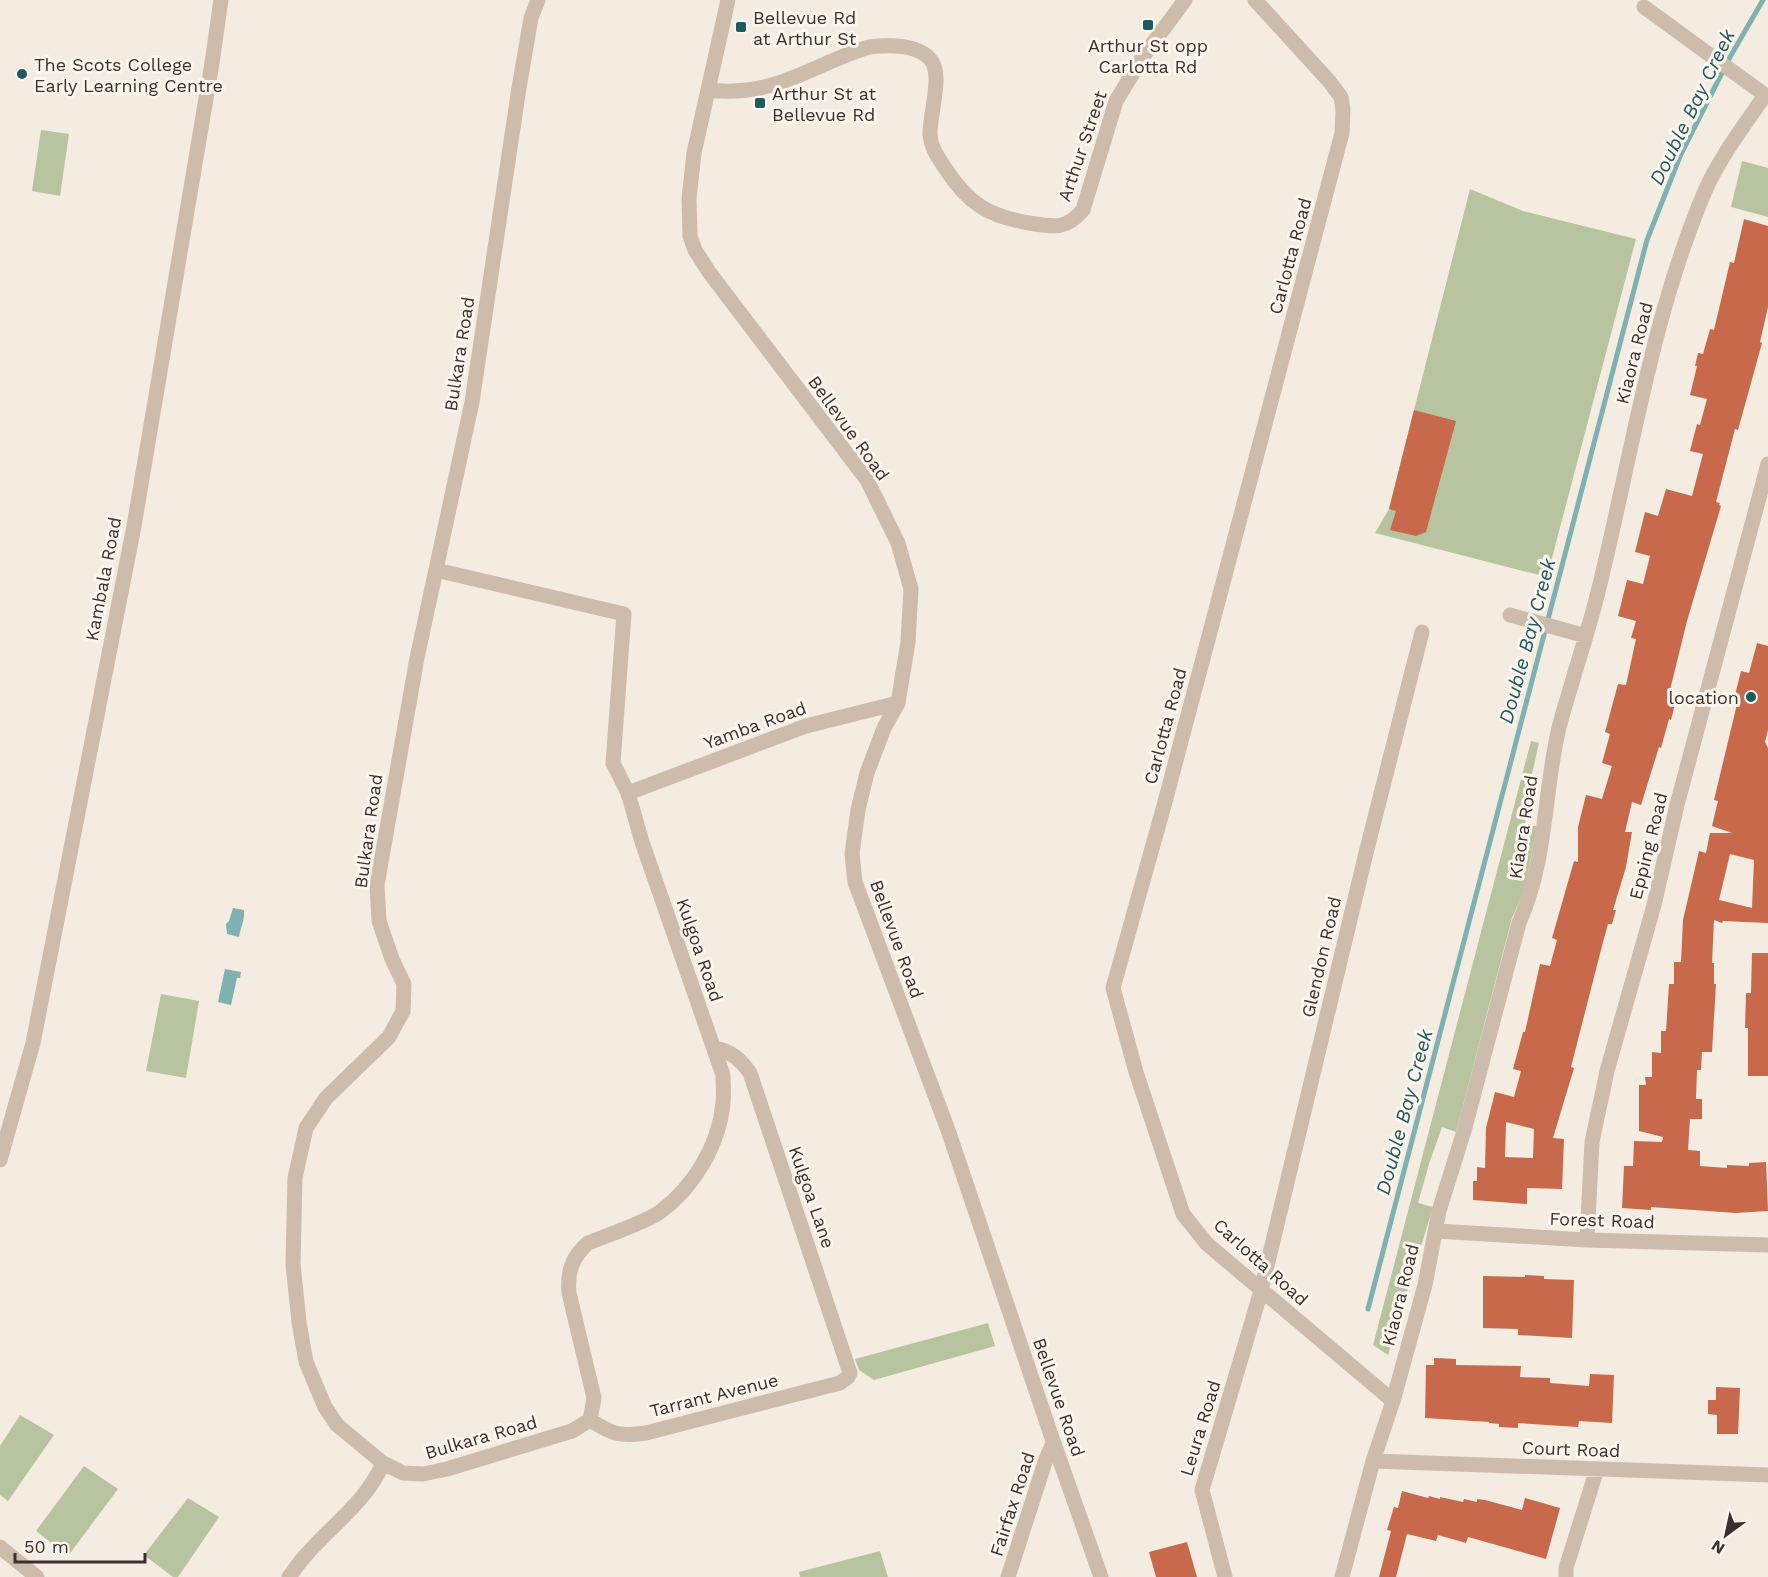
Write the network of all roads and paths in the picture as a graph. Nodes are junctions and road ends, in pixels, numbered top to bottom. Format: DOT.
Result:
graph roads {
  1 [pos="221,0"];
  2 [pos="538,0"];
  3 [pos="728,0"];
  4 [pos="1185,0"];
  5 [pos="1255,0"];
  6 [pos="1644,7"];
  7 [pos="709,90"];
  8 [pos="1768,464"];
  9 [pos="436,570"];
  10 [pos="1510,615"];
  11 [pos="1422,632"];
  12 [pos="1586,636"];
  13 [pos="898,703"];
  14 [pos="628,793"];
  15 [pos="714,1047"];
  16 [pos="0,1160"];
  17 [pos="1436,1231"];
  18 [pos="1587,1240"];
  19 [pos="1768,1245"];
  20 [pos="1261,1292"];
  21 [pos="848,1377"];
  22 [pos="1393,1401"];
  23 [pos="590,1420"];
  24 [pos="1053,1443"];
  25 [pos="1373,1461"];
  26 [pos="383,1464"];
  27 [pos="1597,1469"];
  28 [pos="1768,1475"];
  29 [pos="0,1547"];
  30 [pos="1566,1572"];
  31 [pos="37,1577"];
  32 [pos="289,1577"];
  33 [pos="1008,1577"];
  34 [pos="1101,1577"];
  35 [pos="1225,1577"];
  36 [pos="1342,1577"];
  1 -- 16 [label="street, Kambala Road"];
  2 -- 9 [label="street, Bulkara Road"];
  3 -- 7 [label="street, Bellevue Road"];
  4 -- 7 [label="street, Arthur Street"];
  5 -- 20 [label="street, Carlotta Road"];
  6 -- 12 [label="street, Kiaora Road"];
  7 -- 13 [label="street, Bellevue Road"];
  8 -- 18 [label="street, Epping Road"];
  9 -- 14 [label="street, Kulgoa Road"];
  9 -- 26 [label="street, Bulkara Road"];
  10 -- 12 [label="street"];
  11 -- 20 [label="street, Glendon Road"];
  12 -- 17 [label="street, Kiaora Road"];
  13 -- 14 [label="street, Yamba Road"];
  13 -- 24 [label="street, Bellevue Road"];
  14 -- 15 [label="street, Kulgoa Road"];
  15 -- 21 [label="street, Kulgoa Lane"];
  15 -- 23 [label="street, Kulgoa Road"];
  17 -- 18 [label="street, Forest Road"];
  17 -- 22 [label="street, Kiaora Road"];
  18 -- 19 [label="street, Forest Road"];
  20 -- 22 [label="street, Carlotta Road"];
  20 -- 35 [label="street, Leura Road"];
  21 -- 23 [label="street, Tarrant Avenue"];
  22 -- 25 [label="street, Kiaora Road"];
  23 -- 26 [label="street, Bulkara Road"];
  24 -- 33 [label="street, Fairfax Road"];
  24 -- 34 [label="street, Bellevue Road"];
  25 -- 27 [label="street, Court Road"];
  25 -- 36 [label="street, Kiaora Road"];
  26 -- 32 [label="street"];
  27 -- 28 [label="street, Court Road"];
  27 -- 30 [label="street"];
  29 -- 31 [label="street"];
}
